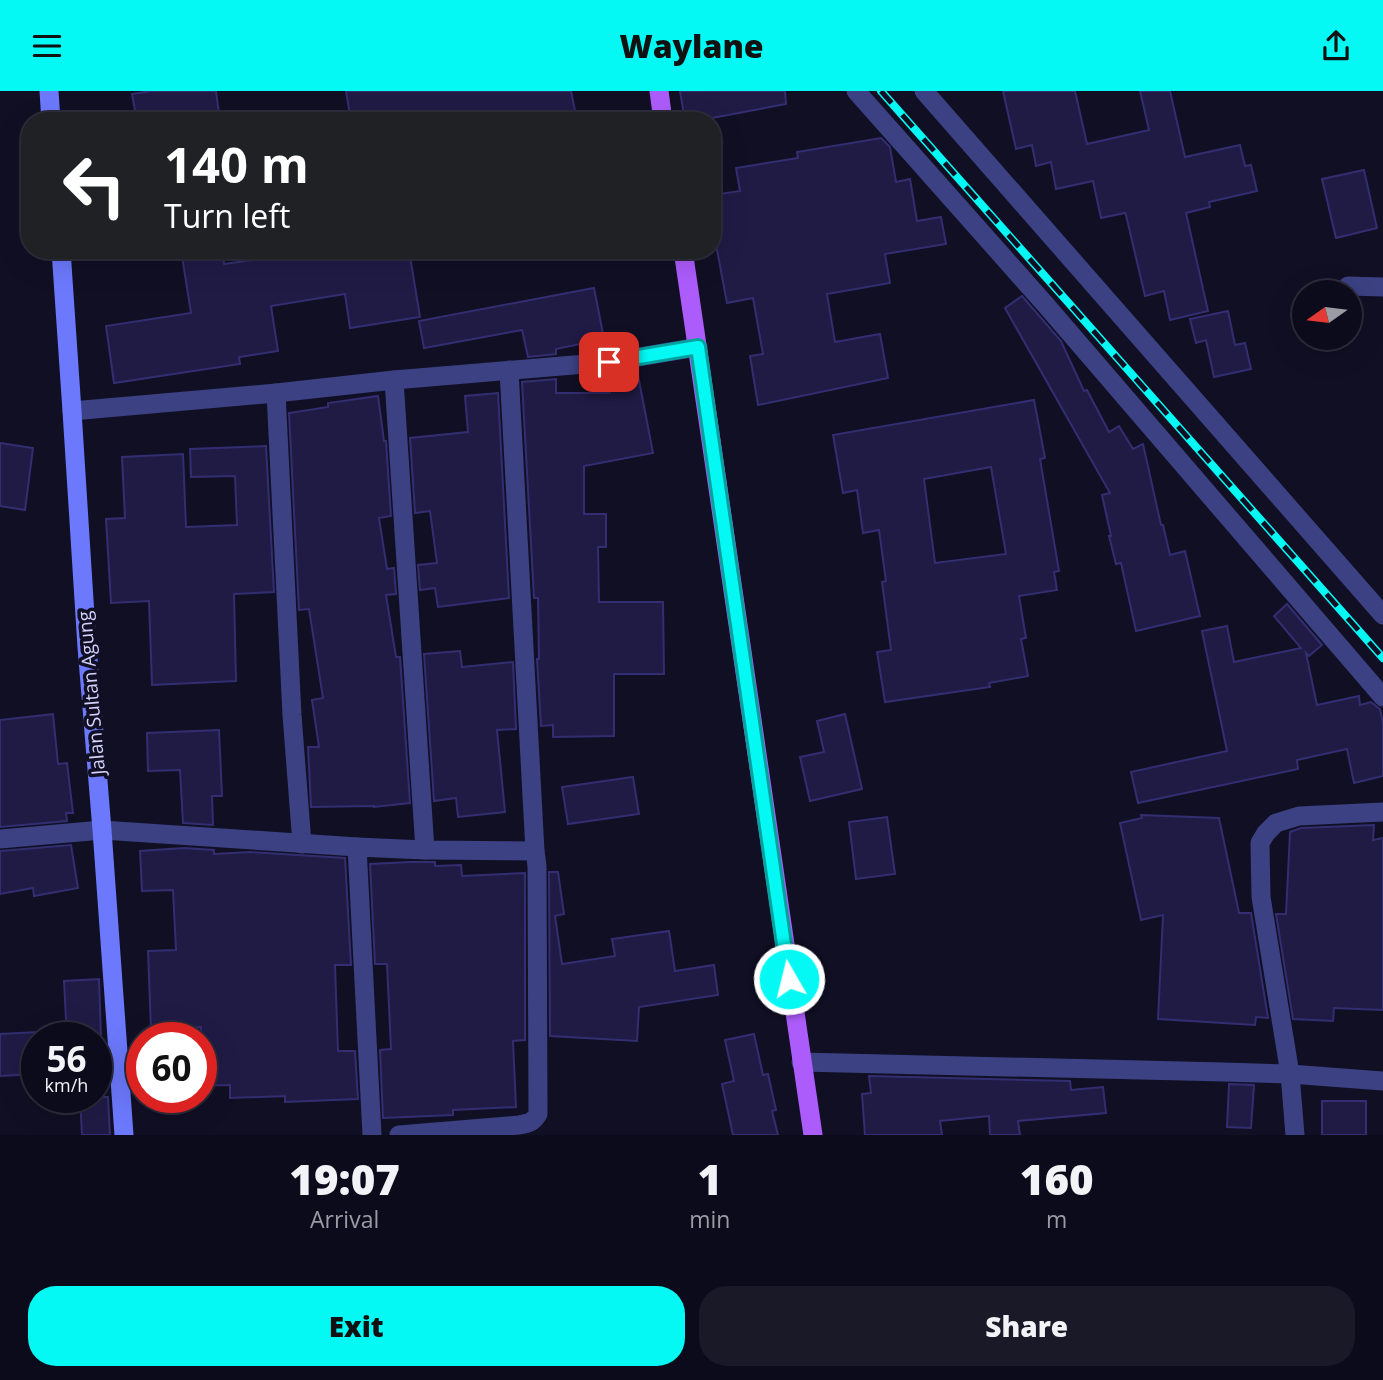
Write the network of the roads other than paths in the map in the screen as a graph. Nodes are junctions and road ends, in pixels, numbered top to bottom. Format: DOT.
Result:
graph roads {
  1 [pos="49,91"];
  2 [pos="659,91"];
  3 [pos="856,91"];
  4 [pos="924,91"];
  5 [pos="50,112"];
  6 [pos="662,112"];
  7 [pos="62,259"];
  8 [pos="684,259"];
  9 [pos="1362,286"];
  10 [pos="1383,287"];
  11 [pos="698,347"];
  12 [pos="509,370"];
  13 [pos="394,380"];
  14 [pos="276,393"];
  15 [pos="72,411"];
  16 [pos="1383,615"];
  17 [pos="1383,697"];
  18 [pos="1383,813"];
  19 [pos="102,830"];
  20 [pos="0,839"];
  21 [pos="302,844"];
  22 [pos="357,847"];
  23 [pos="425,851"];
  24 [pos="535,851"];
  25 [pos="802,1062"];
  26 [pos="1290,1075"];
  27 [pos="1383,1081"];
  28 [pos="124,1135"];
  29 [pos="372,1135"];
  30 [pos="399,1135"];
  31 [pos="813,1135"];
  32 [pos="1295,1135"];
  1 -- 5 [label="main road"];
  2 -- 6 [label="main road"];
  3 -- 17 [label="street"];
  4 -- 16 [label="street"];
  7 -- 15 [label="main road, Jalan Sultan Agung"];
  8 -- 11 [label="main road"];
  9 -- 10 [label="street"];
  11 -- 12 [label="street"];
  11 -- 25 [label="main road"];
  12 -- 13 [label="street"];
  12 -- 24 [label="street"];
  13 -- 14 [label="street"];
  13 -- 23 [label="street"];
  14 -- 15 [label="street"];
  14 -- 21 [label="street"];
  15 -- 19 [label="main road, Jalan Sultan Agung"];
  18 -- 26 [label="street"];
  19 -- 20 [label="street"];
  19 -- 21 [label="street"];
  19 -- 28 [label="main road, Jalan Sultan Agung"];
  21 -- 22 [label="street"];
  22 -- 23 [label="street"];
  22 -- 29 [label="street"];
  23 -- 24 [label="street"];
  24 -- 30 [label="street"];
  25 -- 26 [label="street"];
  25 -- 31 [label="main road"];
  26 -- 27 [label="street"];
  26 -- 32 [label="street"];
}
